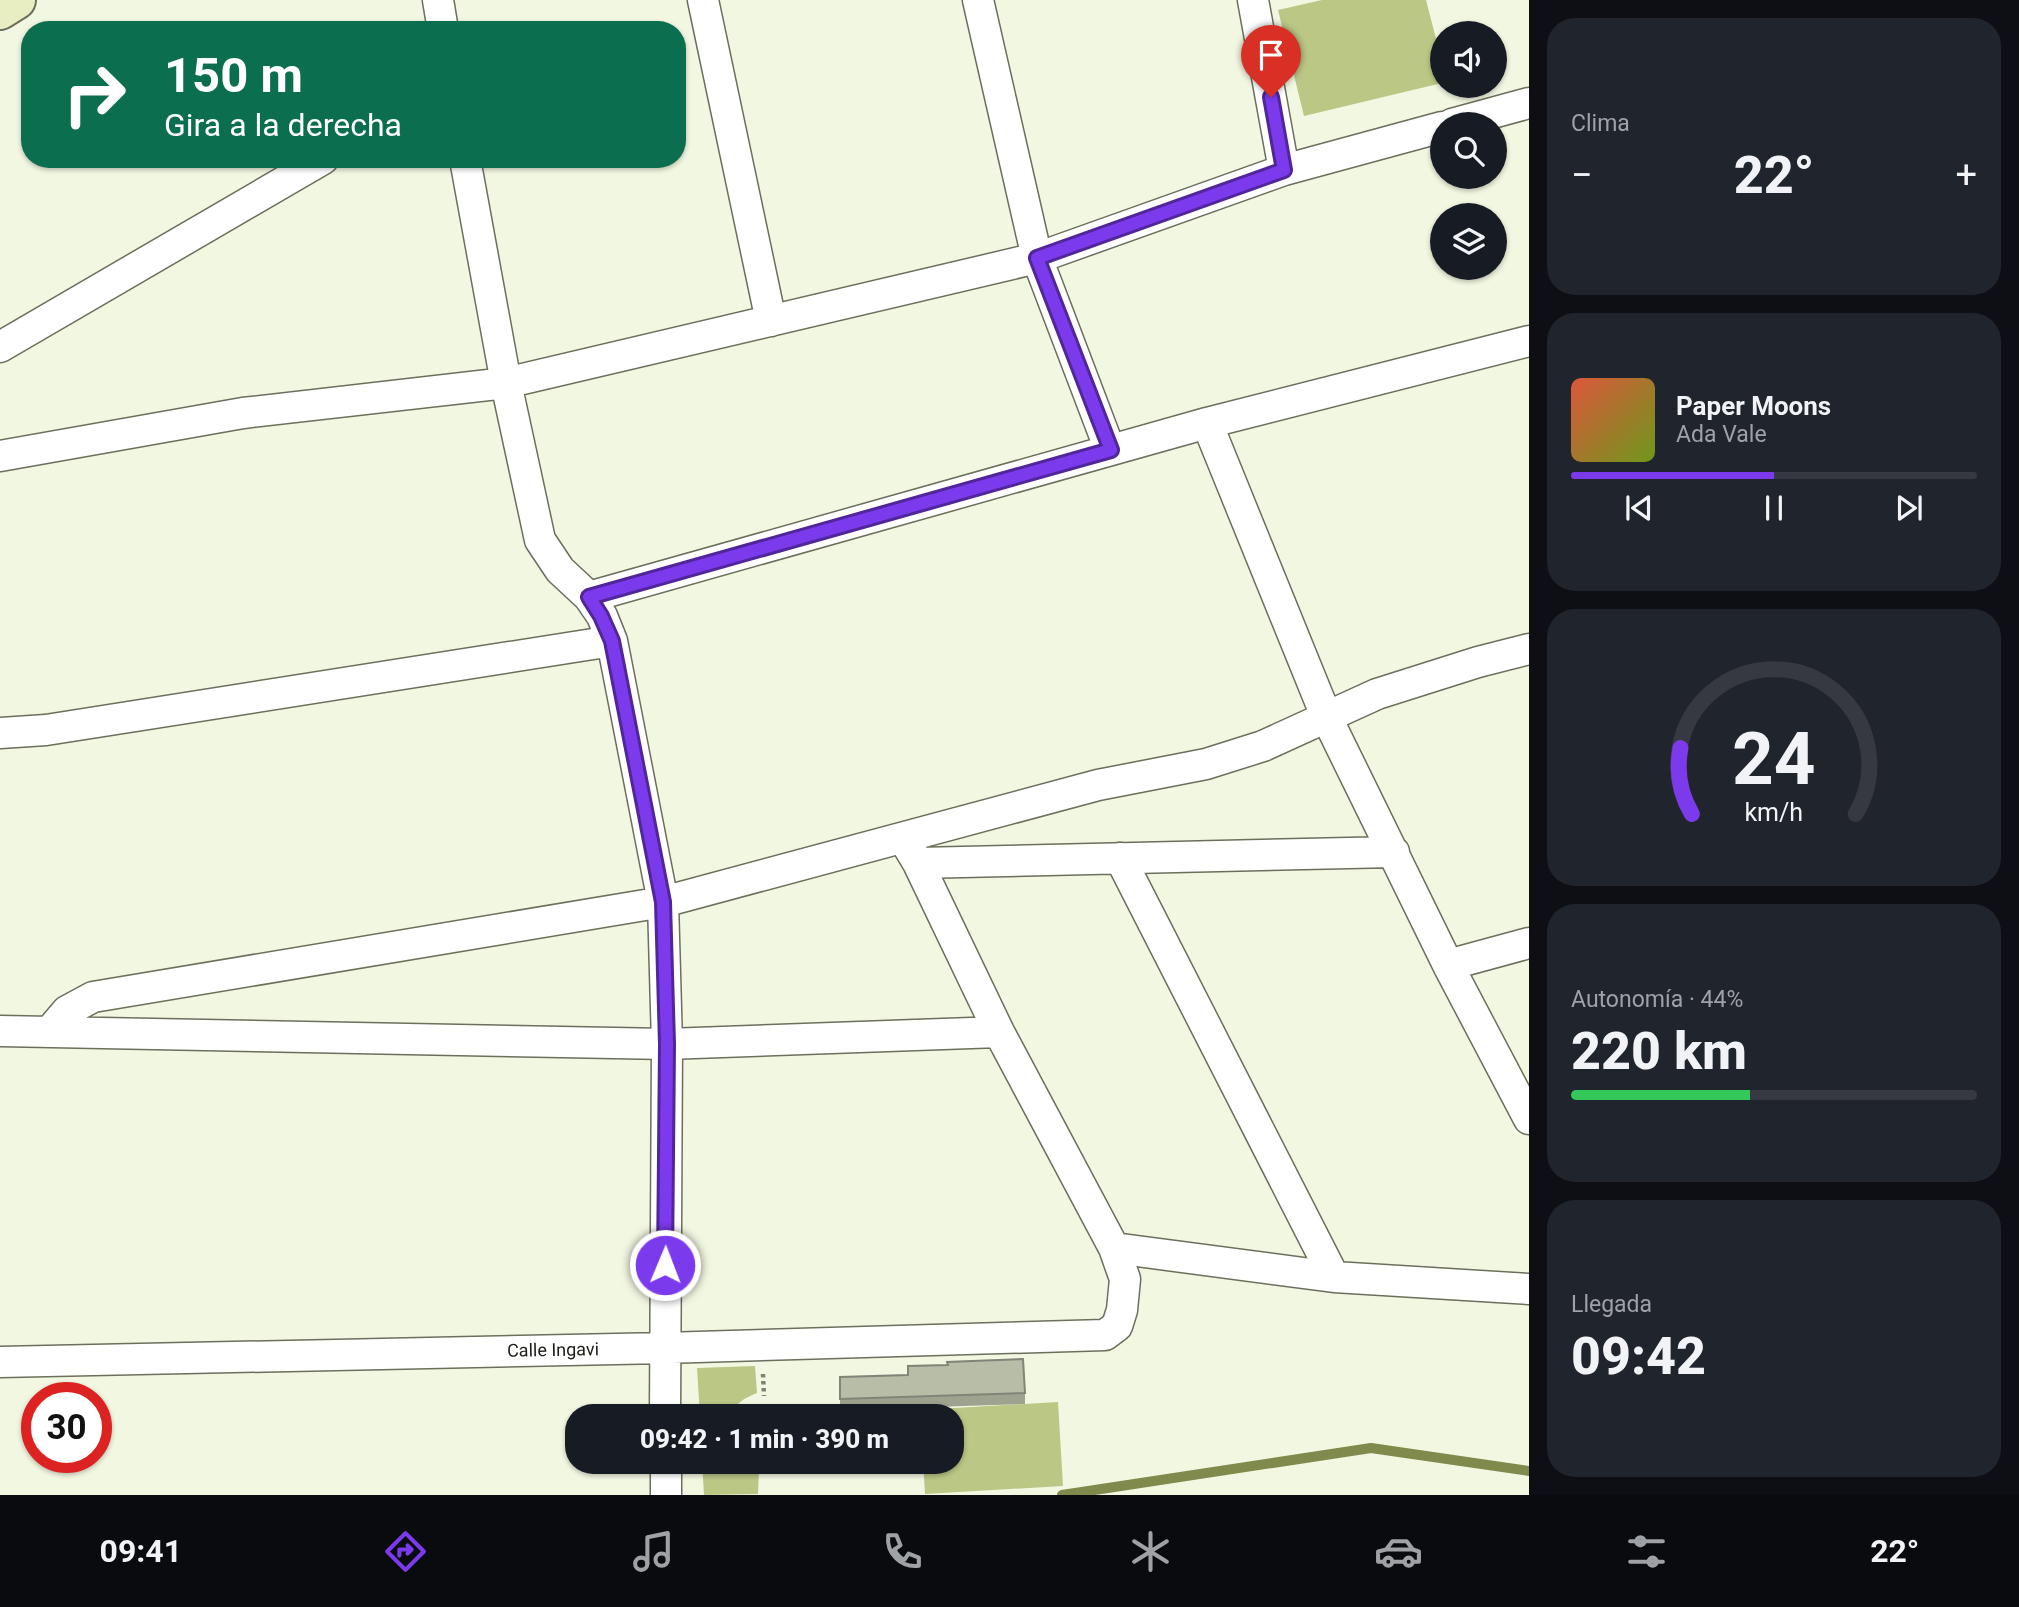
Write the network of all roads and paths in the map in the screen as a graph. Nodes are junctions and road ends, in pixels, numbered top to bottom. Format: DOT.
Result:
graph roads {
  1 [pos="16,0"];
  2 [pos="438,0"];
  3 [pos="703,0"];
  4 [pos="978,0"];
  5 [pos="1253,0"];
  6 [pos="0,10"];
  7 [pos="442,21"];
  8 [pos="1529,103"];
  9 [pos="1496,112"];
  10 [pos="1430,130"];
  11 [pos="308,168"];
  12 [pos="467,168"];
  13 [pos="1284,170"];
  14 [pos="1037,258"];
  15 [pos="771,321"];
  16 [pos="1529,341"];
  17 [pos="0,347"];
  18 [pos="506,383"];
  19 [pos="1206,423"];
  20 [pos="1111,450"];
  21 [pos="0,456"];
  22 [pos="589,597"];
  23 [pos="612,641"];
  24 [pos="1529,649"];
  25 [pos="1326,716"];
  26 [pos="0,733"];
  27 [pos="903,838"];
  28 [pos="1394,852"];
  29 [pos="1120,858"];
  30 [pos="918,863"];
  31 [pos="663,902"];
  32 [pos="1529,943"];
  33 [pos="1448,965"];
  34 [pos="0,1031"];
  35 [pos="50,1031"];
  36 [pos="999,1032"];
  37 [pos="667,1044"];
  38 [pos="1529,1119"];
  39 [pos="1114,1248"];
  40 [pos="1334,1278"];
  41 [pos="1529,1289"];
  42 [pos="664,1348"];
  43 [pos="0,1362"];
  44 [pos="665,1404"];
  45 [pos="666,1474"];
  46 [pos="666,1495"];
  1 -- 6 [label="street"];
  2 -- 7 [label="street"];
  3 -- 15 [label="street"];
  4 -- 14 [label="street"];
  5 -- 13 [label="street"];
  8 -- 9 [label="street"];
  10 -- 13 [label="street"];
  11 -- 17 [label="street"];
  12 -- 18 [label="street"];
  13 -- 14 [label="street"];
  14 -- 15 [label="street"];
  14 -- 20 [label="street"];
  15 -- 18 [label="street"];
  16 -- 19 [label="street"];
  18 -- 21 [label="street"];
  18 -- 22 [label="street"];
  19 -- 20 [label="street"];
  19 -- 25 [label="street"];
  20 -- 22 [label="street"];
  22 -- 23 [label="street"];
  23 -- 26 [label="street"];
  23 -- 31 [label="street"];
  24 -- 25 [label="street"];
  25 -- 27 [label="street"];
  25 -- 28 [label="street"];
  27 -- 30 [label="street"];
  27 -- 31 [label="street"];
  28 -- 29 [label="street"];
  28 -- 33 [label="street"];
  29 -- 30 [label="street"];
  29 -- 40 [label="street"];
  30 -- 36 [label="street"];
  31 -- 35 [label="street"];
  31 -- 37 [label="street"];
  32 -- 33 [label="street"];
  33 -- 38 [label="street"];
  34 -- 35 [label="street"];
  35 -- 37 [label="street"];
  36 -- 37 [label="street"];
  36 -- 39 [label="street"];
  37 -- 42 [label="street"];
  39 -- 40 [label="street"];
  39 -- 42 [label="street, Calle Ingavi"];
  40 -- 41 [label="street"];
  42 -- 43 [label="street, Calle Ingavi"];
  42 -- 44 [label="street"];
  45 -- 46 [label="street"];
}
